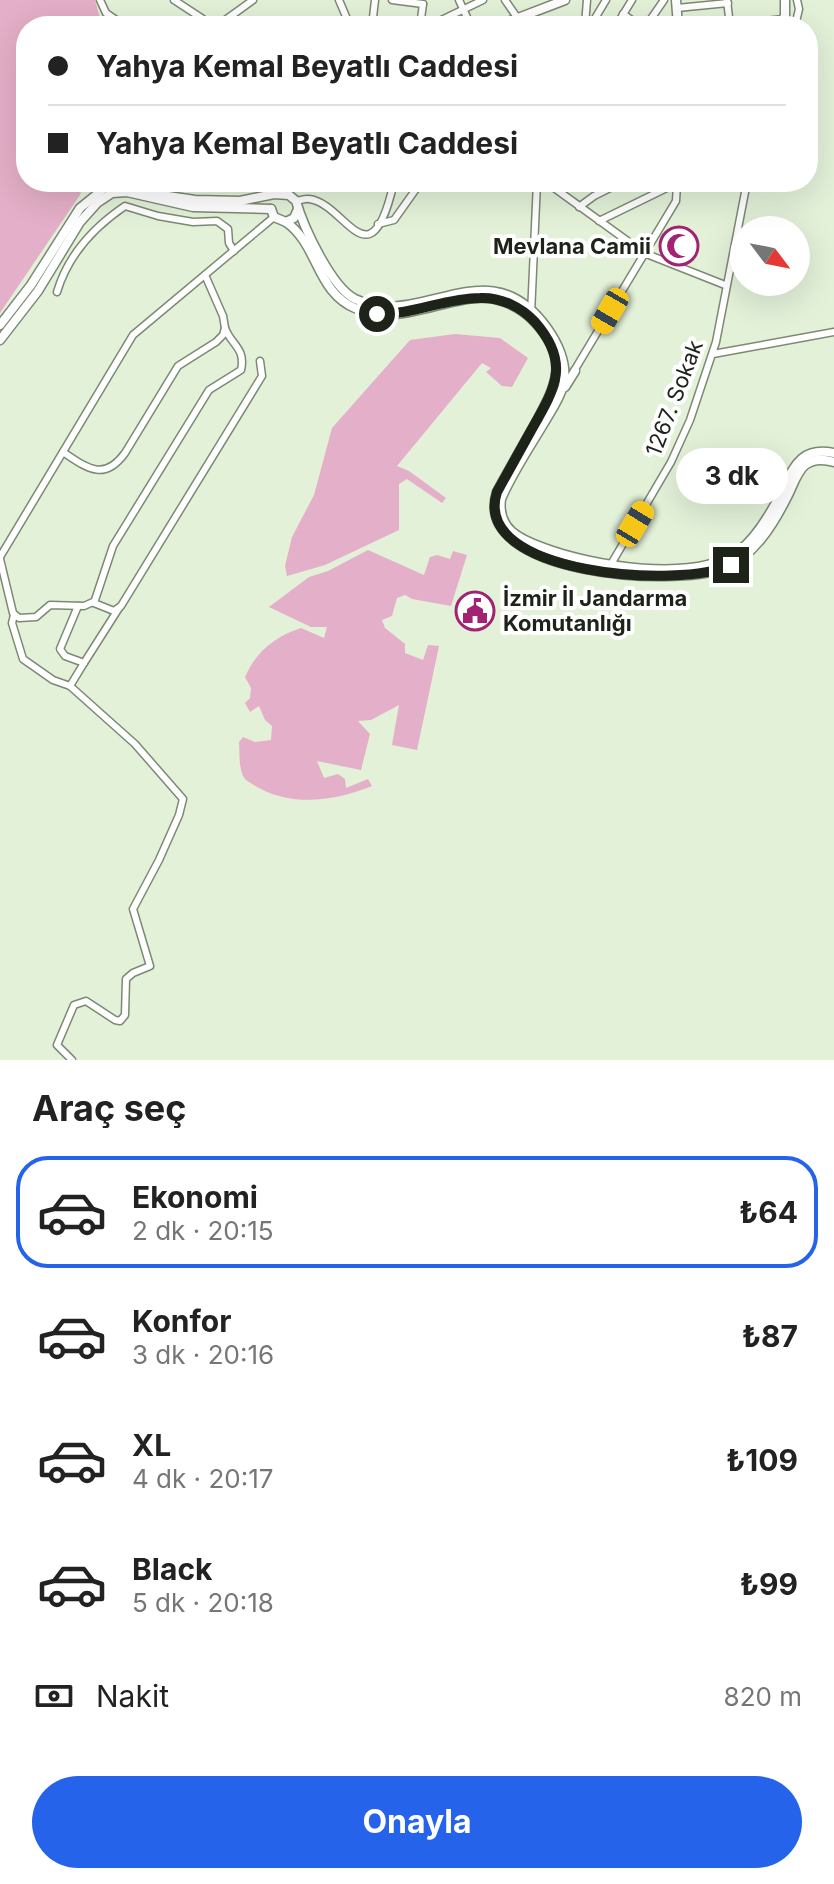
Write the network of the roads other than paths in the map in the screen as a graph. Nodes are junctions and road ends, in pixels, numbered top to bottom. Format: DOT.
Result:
graph roads {
  1 [pos="174,0"];
  2 [pos="253,0"];
  3 [pos="392,0"];
  4 [pos="459,0"];
  5 [pos="483,0"];
  6 [pos="565,0"];
  7 [pos="632,0"];
  8 [pos="664,0"];
  9 [pos="729,1"];
  10 [pos="423,2"];
  11 [pos="676,4"];
  12 [pos="463,8"];
  13 [pos="623,14"];
  14 [pos="198,16"];
  15 [pos="231,16"];
  16 [pos="448,16"];
  17 [pos="467,16"];
  18 [pos="532,16"];
  19 [pos="626,16"];
  20 [pos="651,16"];
  21 [pos="99,192"];
  22 [pos="116,192"];
  23 [pos="149,192"];
  24 [pos="153,192"];
  25 [pos="391,192"];
  26 [pos="414,192"];
  27 [pos="537,192"];
  28 [pos="562,192"];
  29 [pos="602,192"];
  30 [pos="659,192"];
  31 [pos="677,192"];
  32 [pos="745,192"];
  33 [pos="285,194"];
  34 [pos="297,205"];
  35 [pos="579,207"];
  36 [pos="272,213"];
  37 [pos="599,221"];
  38 [pos="286,222"];
  39 [pos="378,224"];
  40 [pos="234,251"];
  41 [pos="644,253"];
  42 [pos="205,275"];
  43 [pos="725,285"];
  44 [pos="57,292"];
  45 [pos="531,314"];
  46 [pos="0,325"];
  47 [pos="225,328"];
  48 [pos="834,332"];
  49 [pos="0,340"];
  50 [pos="713,354"];
  51 [pos="260,361"];
  52 [pos="577,367"];
  53 [pos="560,369"];
  54 [pos="557,401"];
  55 [pos="63,452"];
  56 [pos="834,453"];
  57 [pos="834,462"];
  58 [pos="0,555"];
  59 [pos="610,566"];
  60 [pos="93,602"];
  61 [pos="78,606"];
  62 [pos="121,606"];
  63 [pos="14,615"];
  64 [pos="84,663"];
  65 [pos="70,686"];
  66 [pos="72,1060"];
  1 -- 14 [label="street"];
  2 -- 15 [label="street"];
  3 -- 10 [label="street"];
  4 -- 12 [label="street"];
  5 -- 12 [label="street"];
  6 -- 18 [label="main road"];
  7 -- 13 [label="street"];
  8 -- 20 [label="street"];
  9 -- 11 [label="street"];
  12 -- 16 [label="street"];
  12 -- 17 [label="street"];
  13 -- 19 [label="street"];
  21 -- 46 [label="main road"];
  22 -- 49 [label="main road"];
  23 -- 36 [label="main road"];
  24 -- 33 [label="main road"];
  25 -- 39 [label="street"];
  26 -- 39 [label="street"];
  27 -- 45 [label="street"];
  28 -- 35 [label="street"];
  29 -- 35 [label="street"];
  30 -- 37 [label="street"];
  31 -- 41 [label="street"];
  32 -- 43 [label="street, 1267. Sokak"];
  33 -- 34 [label="main road"];
  33 -- 36 [label="main road"];
  34 -- 38 [label="main road"];
  34 -- 39 [label="street"];
  34 -- 45 [label="main road"];
  35 -- 37 [label="street"];
  36 -- 38 [label="main road"];
  36 -- 40 [label="street"];
  37 -- 41 [label="street"];
  38 -- 45 [label="main road"];
  40 -- 42 [label="street"];
  40 -- 44 [label="street"];
  41 -- 43 [label="street"];
  41 -- 52 [label="street"];
  42 -- 47 [label="street"];
  42 -- 55 [label="street"];
  43 -- 50 [label="street, 1267. Sokak"];
  45 -- 53 [label="main road"];
  47 -- 55 [label="street"];
  47 -- 60 [label="street"];
  48 -- 50 [label="street"];
  50 -- 59 [label="street, 1267. Sokak"];
  51 -- 62 [label="street"];
  52 -- 53 [label="street"];
  52 -- 54 [label="main road"];
  53 -- 54 [label="main road"];
  53 -- 57 [label="main road"];
  54 -- 59 [label="main road"];
  55 -- 58 [label="street"];
  56 -- 59 [label="main road"];
  58 -- 63 [label="street"];
  60 -- 61 [label="street"];
  60 -- 62 [label="street"];
  61 -- 63 [label="street"];
  61 -- 64 [label="street"];
  62 -- 64 [label="street"];
  63 -- 65 [label="street"];
  64 -- 65 [label="street"];
  65 -- 66 [label="street"];
}
